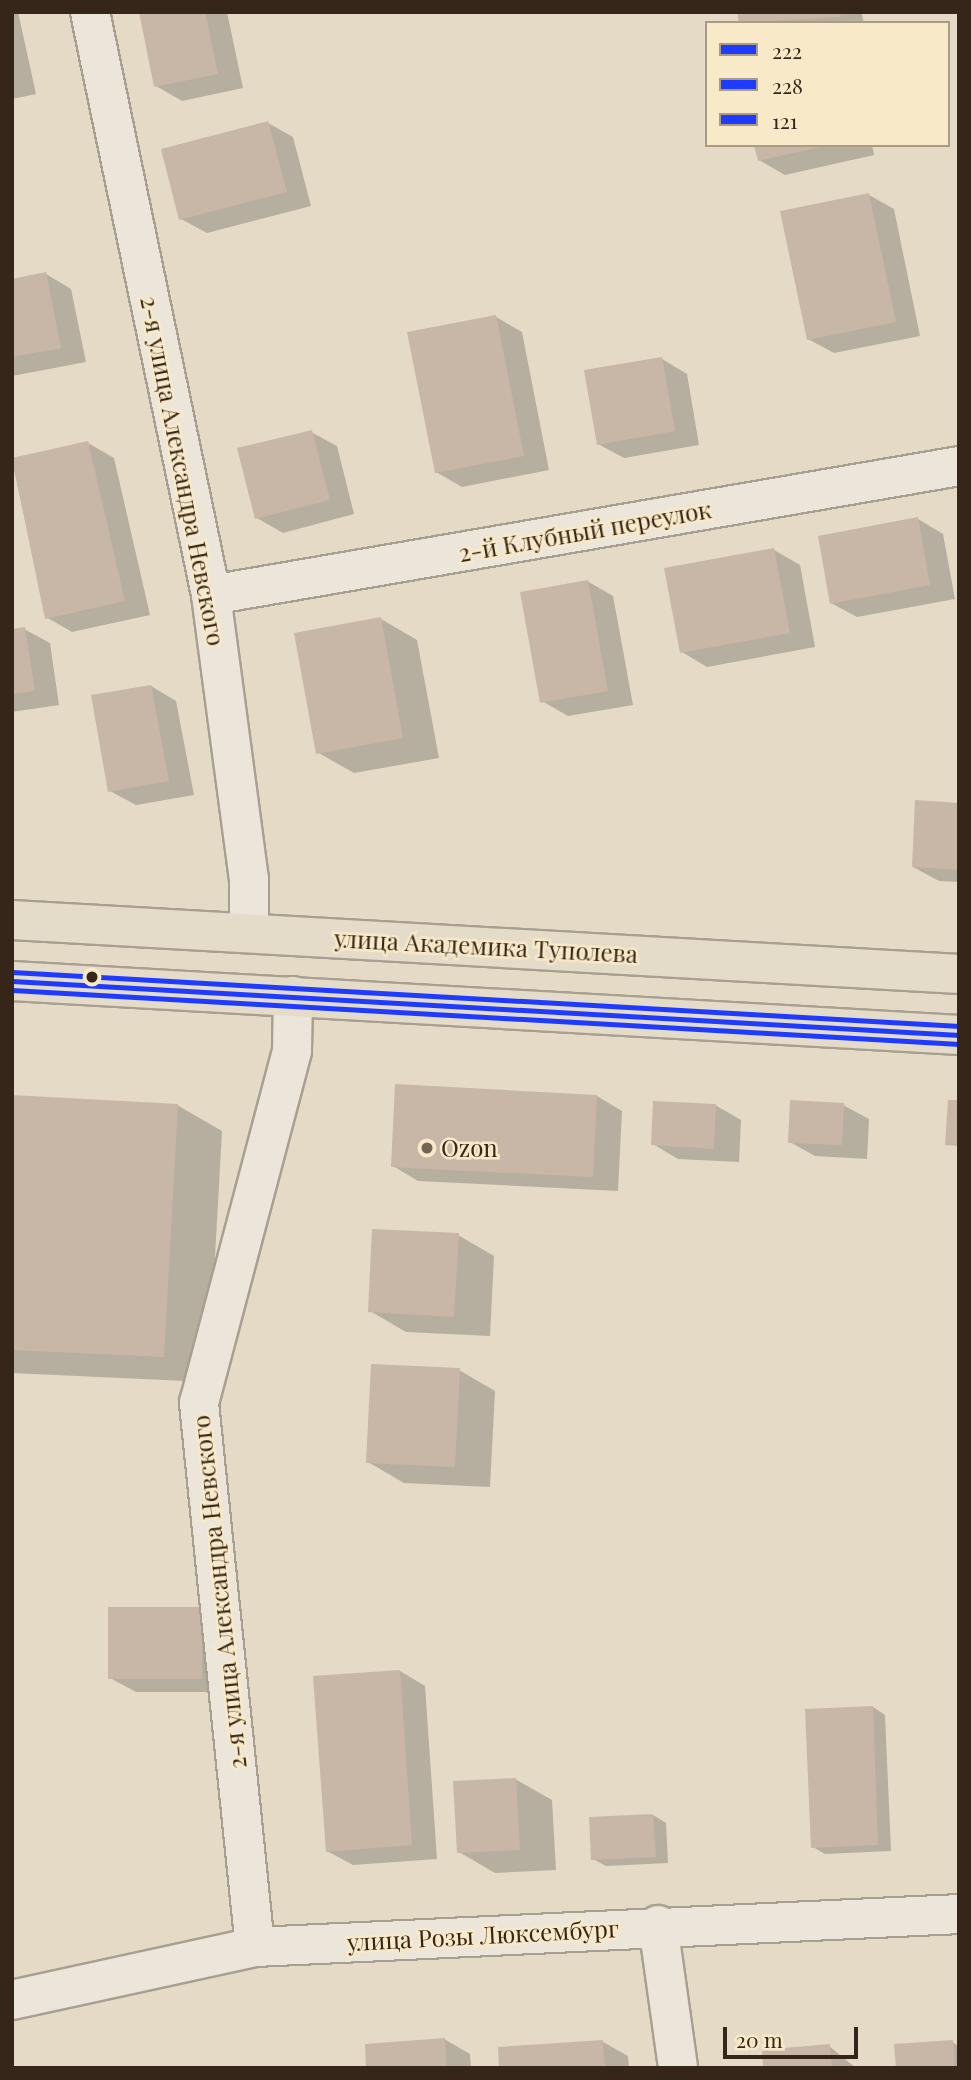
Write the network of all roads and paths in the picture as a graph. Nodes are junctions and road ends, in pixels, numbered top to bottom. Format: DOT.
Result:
graph roads {
  1 [pos="90,12"];
  2 [pos="959,466"];
  3 [pos="211,595"];
  4 [pos="12,920"];
  5 [pos="249,933"];
  6 [pos="959,974"];
  7 [pos="12,981"];
  8 [pos="293,996"];
  9 [pos="959,1035"];
  10 [pos="959,1914"];
  11 [pos="658,1925"];
  12 [pos="256,1947"];
  13 [pos="12,2000"];
  14 [pos="678,2068"];
  1 -- 3 [label="street, 2-я улица Александра Невского"];
  2 -- 3 [label="street, 2-й Клубный переулок"];
  3 -- 5 [label="street, 2-я улица Александра Невского"];
  4 -- 5 [label="main road, улица Академика Туполева"];
  5 -- 6 [label="main road, улица Академика Туполева"];
  7 -- 8 [label="main road"];
  8 -- 9 [label="main road"];
  8 -- 12 [label="street, 2-я улица Александра Невского"];
  10 -- 11 [label="street, улица Розы Люксембург"];
  11 -- 12 [label="street, улица Розы Люксембург"];
  11 -- 14 [label="street"];
  12 -- 13 [label="street, улица Розы Люксембург"];
}
